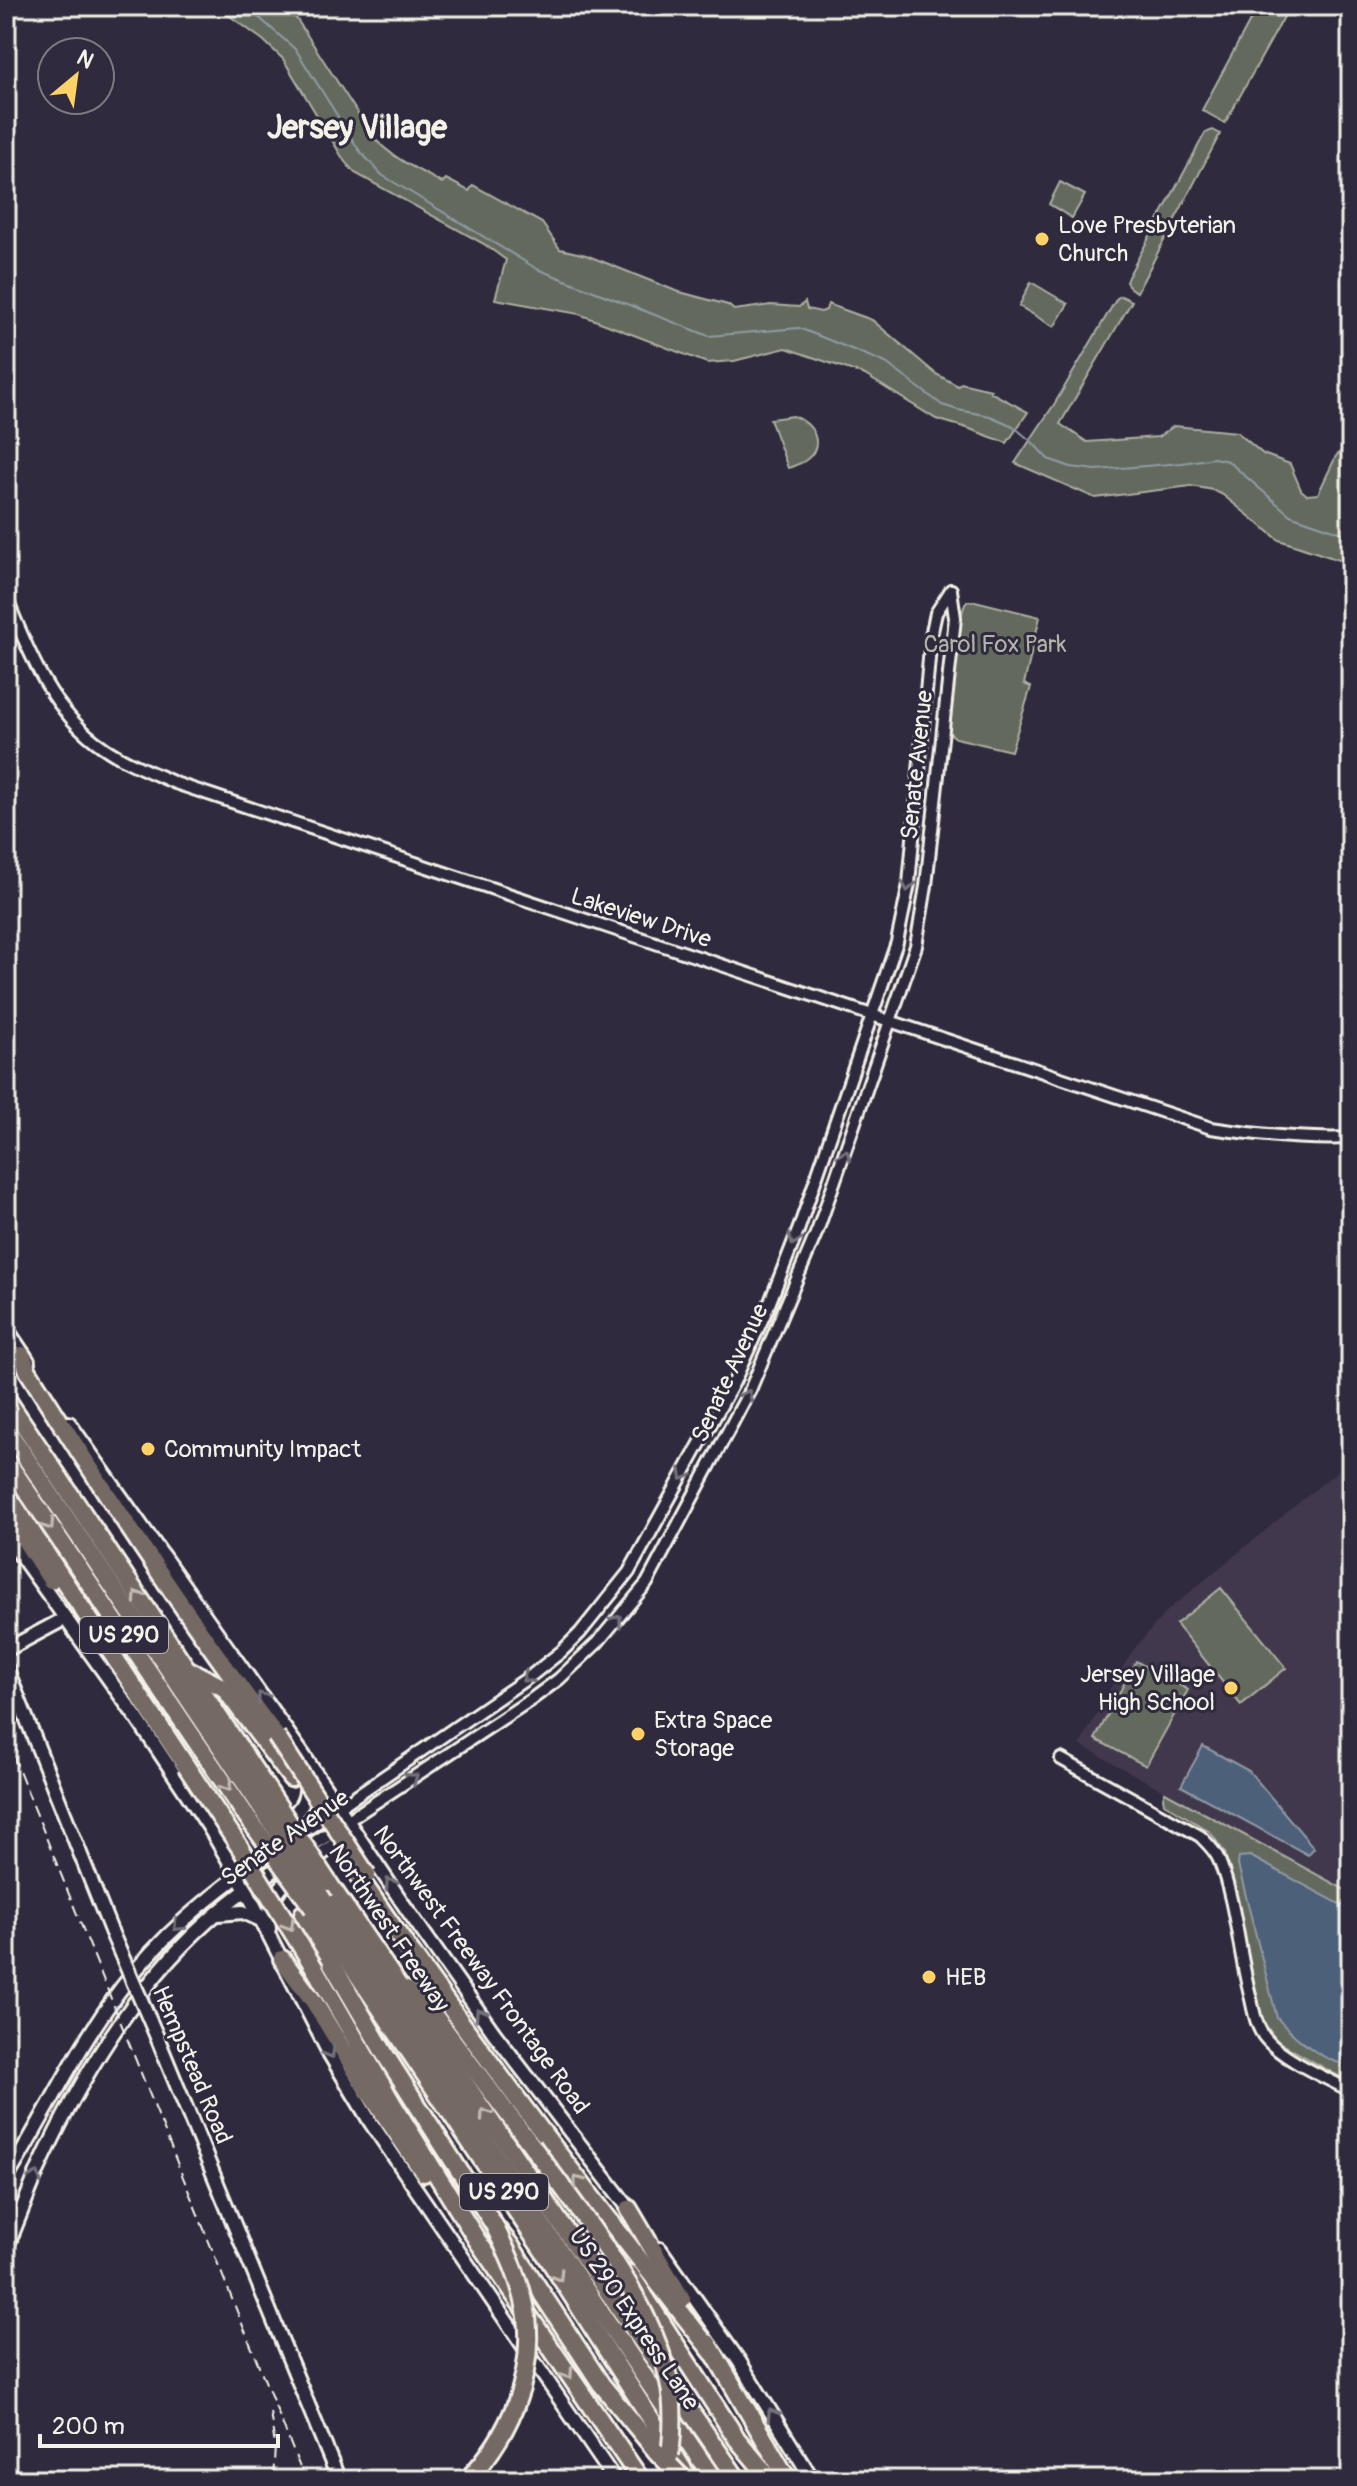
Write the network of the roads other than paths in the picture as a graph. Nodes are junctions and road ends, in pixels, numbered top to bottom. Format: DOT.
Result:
graph roads {
  1 [pos="6,597"];
  2 [pos="872,1016"];
  3 [pos="890,1022"];
  4 [pos="1351,1138"];
  5 [pos="6,1328"];
  6 [pos="22,1355"];
  7 [pos="6,1398"];
  8 [pos="6,1428"];
  9 [pos="6,1460"];
  10 [pos="6,1493"];
  11 [pos="6,1512"];
  12 [pos="6,1535"];
  13 [pos="64,1619"];
  14 [pos="6,1650"];
  15 [pos="6,1667"];
  16 [pos="187,1669"];
  17 [pos="162,1729"];
  18 [pos="304,1756"];
  19 [pos="1061,1759"];
  20 [pos="256,1801"];
  21 [pos="338,1808"];
  22 [pos="347,1821"];
  23 [pos="209,1827"];
  24 [pos="367,1871"];
  25 [pos="237,1875"];
  26 [pos="246,1890"];
  27 [pos="319,1904"];
  28 [pos="215,1915"];
  29 [pos="261,1920"];
  30 [pos="271,1940"];
  31 [pos="282,1959"];
  32 [pos="398,1985"];
  33 [pos="1351,2091"];
  34 [pos="6,2179"];
  35 [pos="629,2209"];
  36 [pos="494,2225"];
  37 [pos="477,2240"];
  38 [pos="603,2247"];
  39 [pos="6,2249"];
  40 [pos="713,2353"];
  41 [pos="339,2480"];
  42 [pos="467,2480"];
  43 [pos="615,2480"];
  44 [pos="641,2480"];
  45 [pos="664,2480"];
  46 [pos="684,2480"];
  47 [pos="690,2480"];
  48 [pos="714,2480"];
  49 [pos="738,2480"];
  50 [pos="771,2480"];
  51 [pos="788,2480"];
  52 [pos="813,2480"];
  1 -- 2 [label="street, Lakeview Drive"];
  2 -- 3 [label="street, Lakeview Drive"];
  3 -- 2 [label="street, Senate Avenue, one-way"];
  2 -- 21 [label="street, Senate Avenue, one-way"];
  3 -- 4 [label="street, Lakeview Drive"];
  22 -- 3 [label="street, Senate Avenue, one-way"];
  5 -- 6 [label="main road, Northwest Freeway Frontage Road"];
  18 -- 6 [label="main road, Northwest Freeway Frontage Road, one-way"];
  6 -- 24 [label="highway, bridge"];
  16 -- 7 [label="highway, US 290, one-way"];
  8 -- 20 [label="highway, US 290 Express Lane"];
  9 -- 20 [label="highway, US 290, one-way"];
  10 -- 17 [label="highway"];
  11 -- 17 [label="highway"];
  12 -- 13 [label="main road"];
  13 -- 14 [label="main road"];
  13 -- 23 [label="main road"];
  15 -- 41 [label="main road, Hempstead Road, bridge"];
  16 -- 20 [label="highway, US 290"];
  16 -- 24 [label="highway"];
  17 -- 37 [label="highway, one-way, bridge"];
  18 -- 21 [label="main road, Northwest Freeway Frontage Road"];
  18 -- 23 [label="main road"];
  19 -- 33 [label="street"];
  20 -- 27 [label="highway, US 290 Express Lane, bridge"];
  20 -- 27 [label="highway, US 290, bridge"];
  21 -- 22 [label="main road, Northwest Freeway Frontage Road"];
  21 -- 25 [label="main road, Senate Avenue"];
  22 -- 24 [label="main road, Northwest Freeway Frontage Road"];
  22 -- 26 [label="main road, Senate Avenue"];
  23 -- 25 [label="main road"];
  24 -- 30 [label="main road"];
  35 -- 24 [label="main road, Northwest Freeway Frontage Road, one-way"];
  40 -- 24 [label="highway, one-way"];
  25 -- 26 [label="main road"];
  25 -- 34 [label="main road, Senate Avenue, one-way"];
  26 -- 28 [label="main road, Senate Avenue"];
  26 -- 29 [label="main road"];
  27 -- 32 [label="highway, Northwest Freeway / US 290"];
  27 -- 36 [label="highway"];
  27 -- 47 [label="highway, US 290, one-way"];
  27 -- 48 [label="highway, US 290 Express Lane"];
  28 -- 29 [label="main road"];
  39 -- 28 [label="main road, Senate Avenue, one-way"];
  29 -- 30 [label="main road"];
  30 -- 31 [label="main road"];
  31 -- 37 [label="highway"];
  31 -- 43 [label="main road, one-way"];
  32 -- 38 [label="highway, bridge"];
  49 -- 32 [label="highway, Northwest Freeway / US 290, one-way"];
  35 -- 40 [label="highway"];
  52 -- 35 [label="main road, Northwest Freeway Frontage Road, one-way"];
  36 -- 42 [label="highway, bridge"];
  36 -- 46 [label="highway, bridge"];
  37 -- 44 [label="highway, one-way"];
  38 -- 45 [label="highway, bridge"];
  38 -- 50 [label="highway, bridge"];
  40 -- 51 [label="highway"];
}
